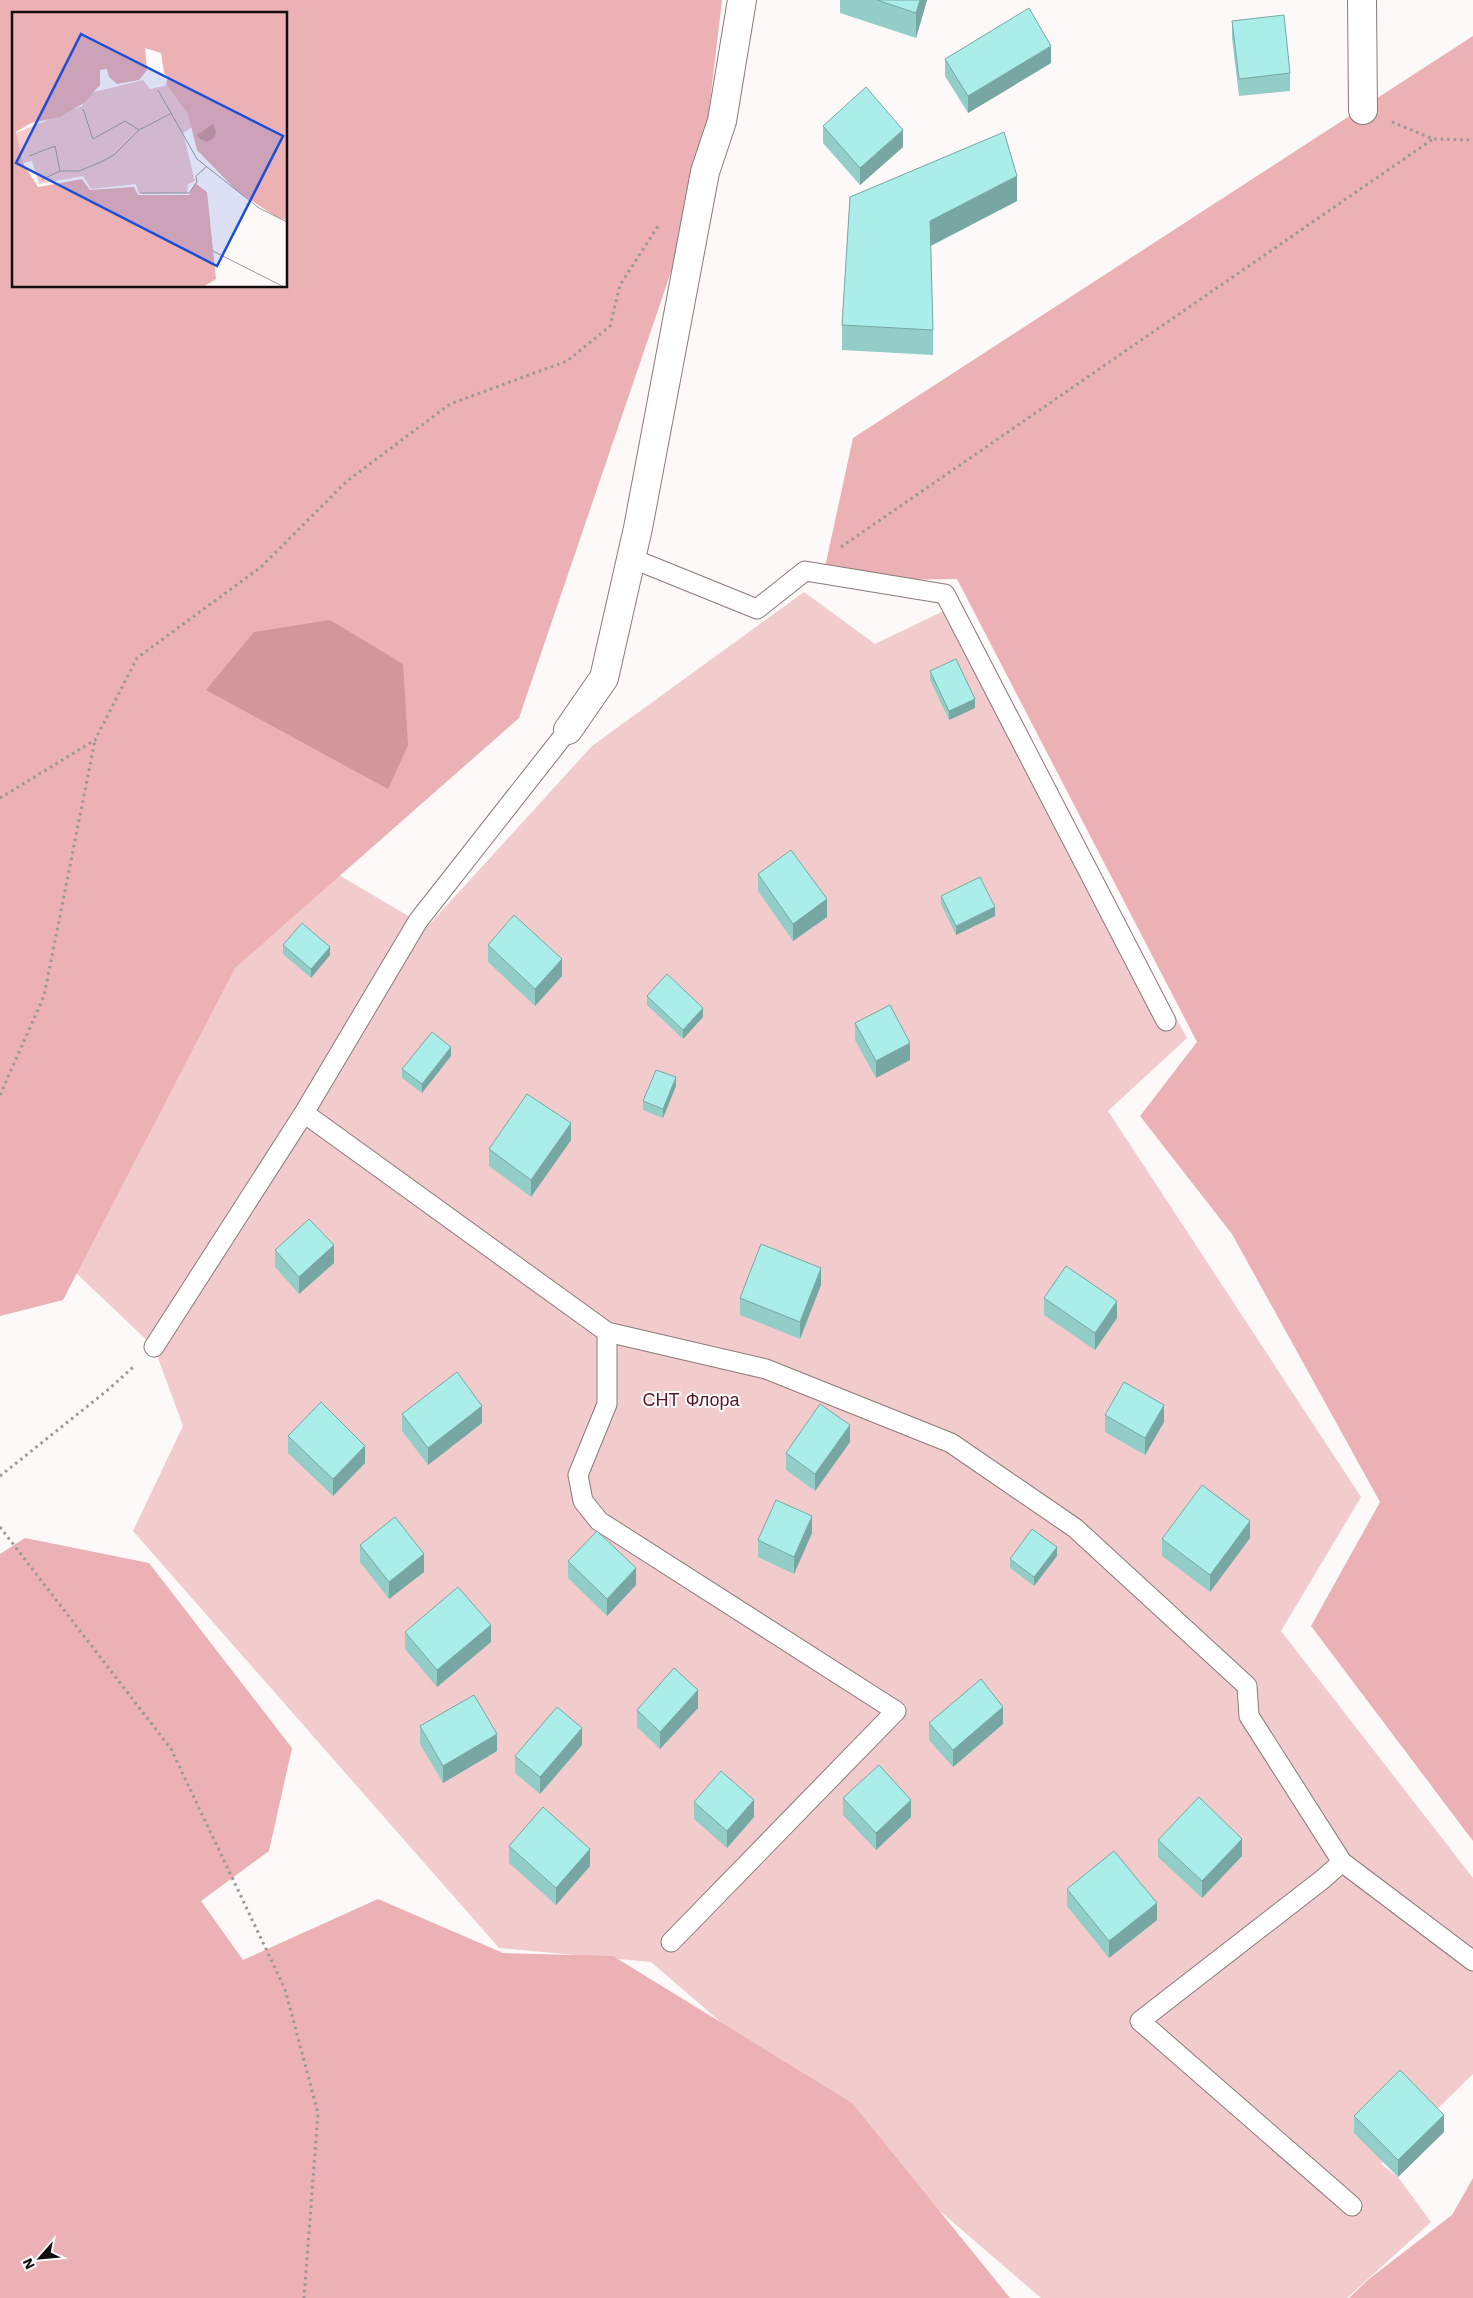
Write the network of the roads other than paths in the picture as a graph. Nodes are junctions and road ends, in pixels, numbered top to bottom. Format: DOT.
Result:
graph roads {
  1 [pos="742,0"];
  2 [pos="1362,0"];
  3 [pos="1363,110"];
  4 [pos="631,558"];
  5 [pos="568,730"];
  6 [pos="1166,1022"];
  7 [pos="304,1113"];
  8 [pos="607,1332"];
  9 [pos="154,1347"];
  10 [pos="1342,1862"];
  11 [pos="671,1942"];
  12 [pos="1473,1961"];
  13 [pos="1352,2206"];
  1 -- 4 [label="street"];
  2 -- 3 [label="street"];
  4 -- 5 [label="street"];
  4 -- 6 [label="lane"];
  5 -- 7 [label="lane"];
  7 -- 8 [label="lane"];
  7 -- 9 [label="lane"];
  8 -- 10 [label="lane"];
  8 -- 11 [label="lane"];
  10 -- 12 [label="lane"];
  10 -- 13 [label="lane"];
}
